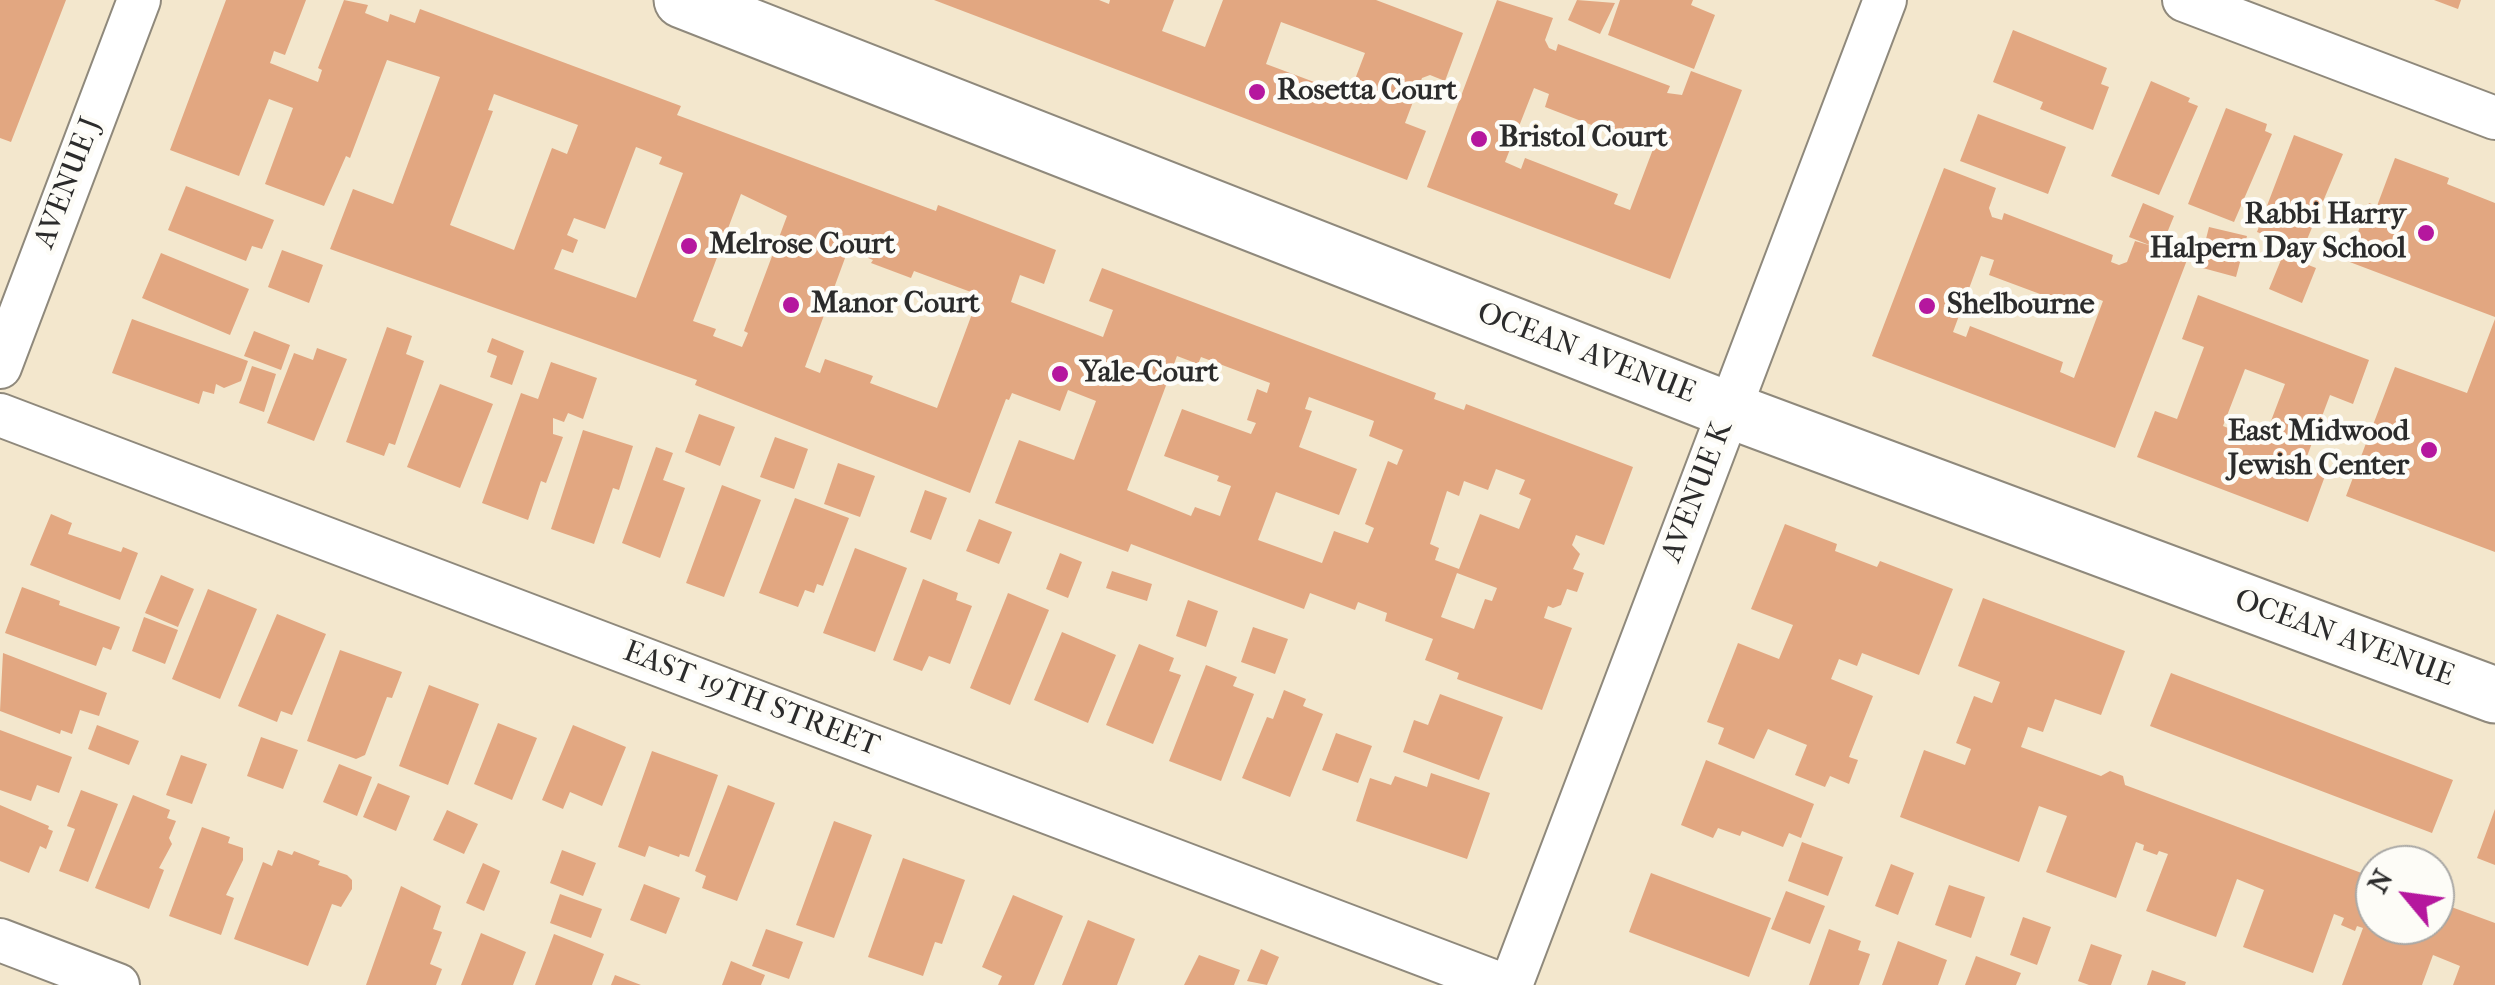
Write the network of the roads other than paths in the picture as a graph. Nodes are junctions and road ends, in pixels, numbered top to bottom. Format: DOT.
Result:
graph roads {
  1 [pos="139,0"];
  2 [pos="682,0"];
  3 [pos="1884,0"];
  4 [pos="2184,0"];
  5 [pos="2495,118"];
  6 [pos="0,367"];
  7 [pos="1729,410"];
  8 [pos="0,415"];
  9 [pos="2495,696"];
  10 [pos="0,940"];
  11 [pos="118,985"];
  12 [pos="1503,985"];
  13 [pos="1511,985"];
  1 -- 6 [label="street, AVENUE J"];
  2 -- 7 [label="main road, OCEAN AVENUE"];
  3 -- 7 [label="street, AVENUE K"];
  4 -- 5 [label="street"];
  7 -- 9 [label="main road, OCEAN AVENUE"];
  7 -- 13 [label="street, AVENUE K"];
  8 -- 12 [label="street, EAST 19TH STREET"];
  10 -- 11 [label="street"];
}
